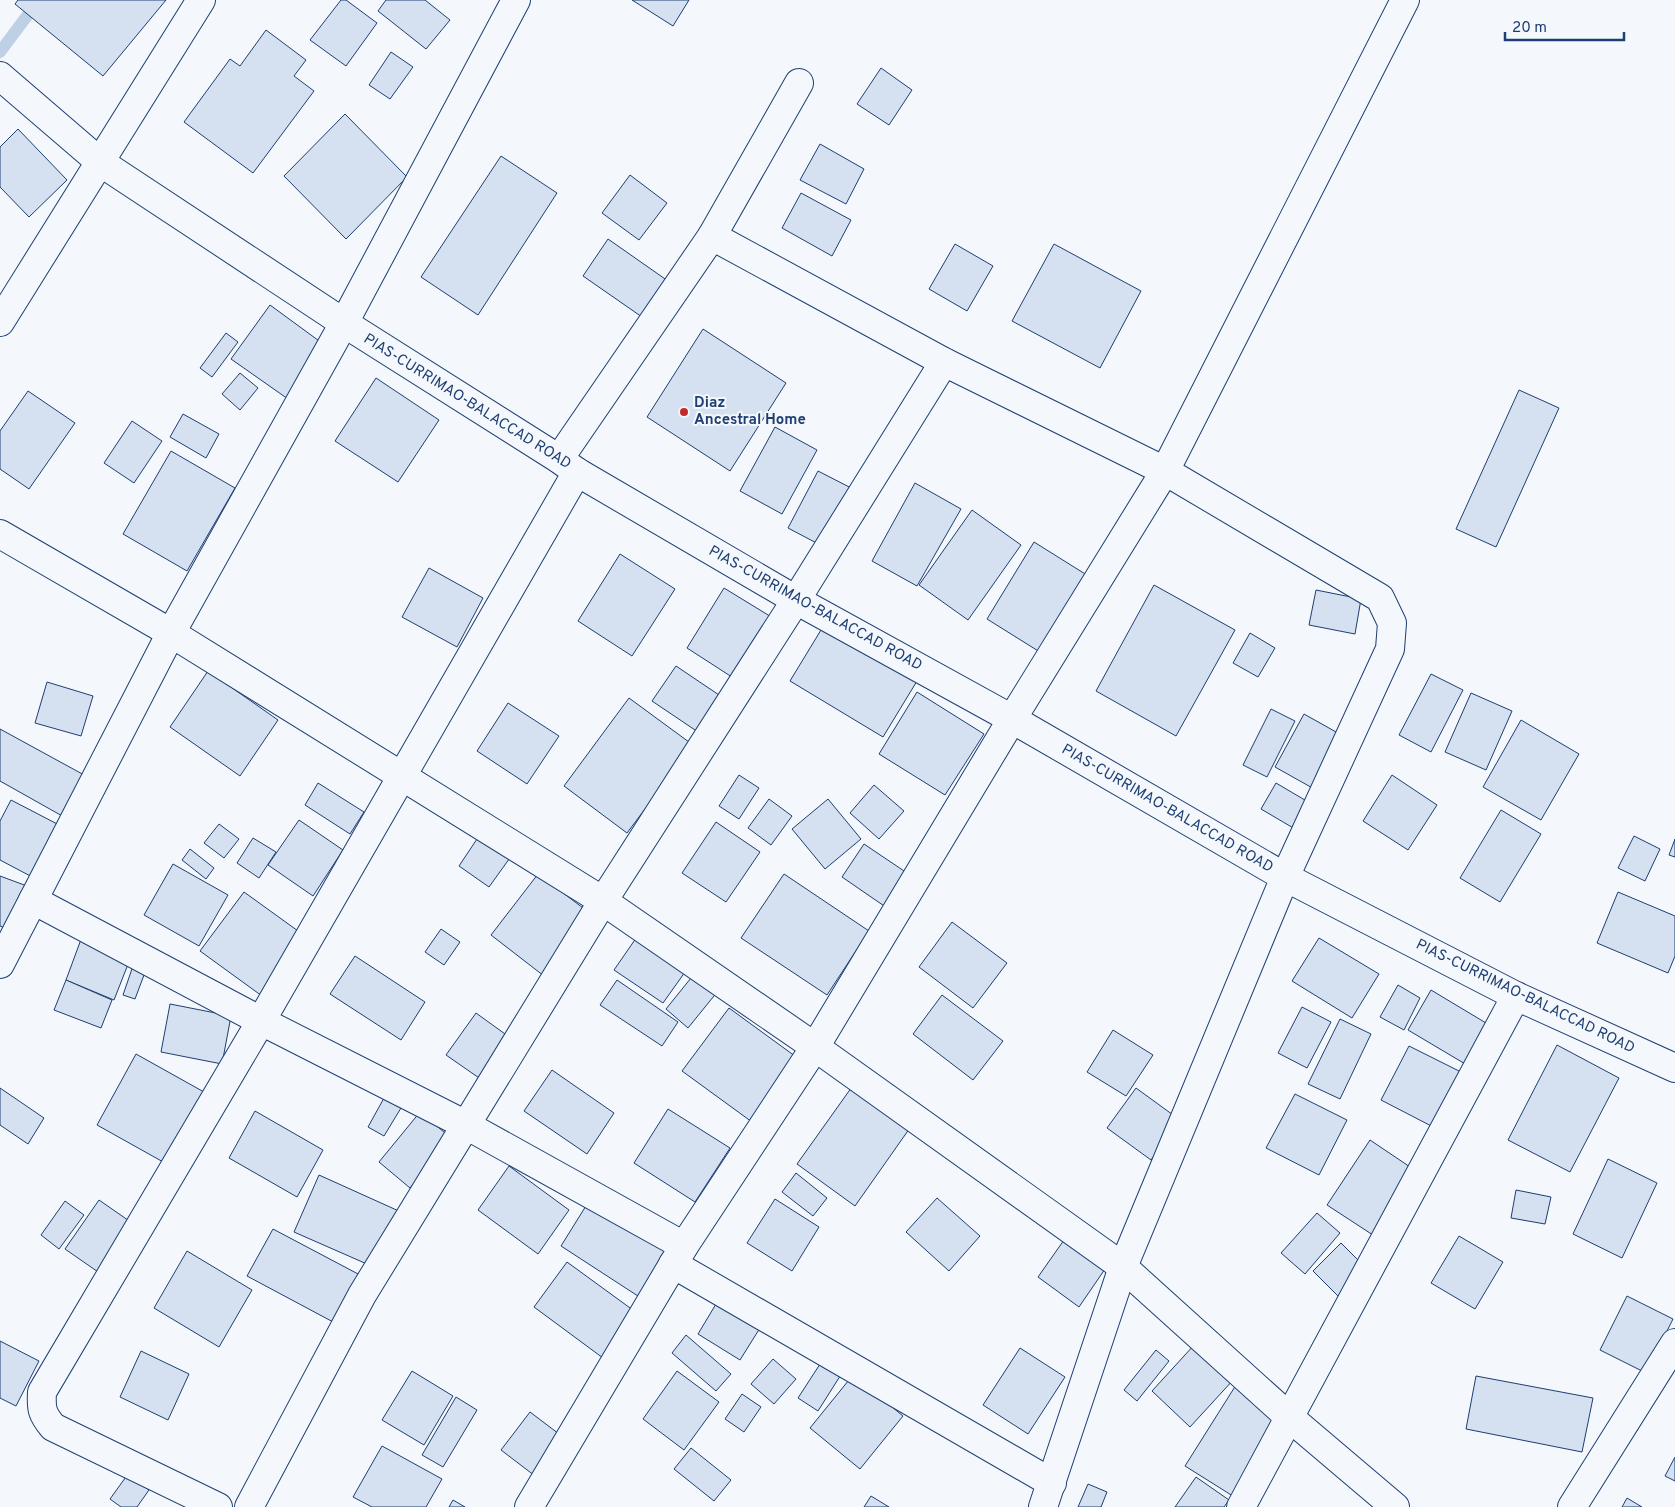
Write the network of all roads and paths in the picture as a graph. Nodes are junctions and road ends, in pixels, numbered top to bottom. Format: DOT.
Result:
graph roads {
  1 [pos="201,0"];
  2 [pos="516,0"];
  3 [pos="1405,0"];
  4 [pos="0,76"];
  5 [pos="799,83"];
  6 [pos="100,162"];
  7 [pos="712,236"];
  8 [pos="0,322"];
  9 [pos="344,324"];
  10 [pos="944,362"];
  11 [pos="568,465"];
  12 [pos="1164,471"];
  13 [pos="0,534"];
  14 [pos="796,600"];
  15 [pos="171,633"];
  16 [pos="1012,719"];
  17 [pos="401,776"];
  18 [pos="1285,877"];
  19 [pos="33,900"];
  20 [pos="603,901"];
  21 [pos="0,964"];
  22 [pos="1516,996"];
  23 [pos="261,1020"];
  24 [pos="815,1047"];
  25 [pos="1675,1068"];
  26 [pos="466,1125"];
  27 [pos="678,1255"];
  28 [pos="1123,1267"];
  29 [pos="1675,1343"];
  30 [pos="1289,1417"];
  31 [pos="1048,1495"];
  32 [pos="218,1507"];
  33 [pos="249,1507"];
  34 [pos="529,1507"];
  35 [pos="1241,1507"];
  36 [pos="1395,1507"];
  37 [pos="1572,1507"];
  1 -- 6 [label="street"];
  2 -- 9 [label="street"];
  3 -- 12 [label="street"];
  4 -- 6 [label="street, PIAS-CURRIMAO-BALACCAD ROAD"];
  5 -- 7 [label="street"];
  6 -- 8 [label="street"];
  6 -- 9 [label="street, PIAS-CURRIMAO-BALACCAD ROAD"];
  7 -- 10 [label="street"];
  7 -- 11 [label="street"];
  9 -- 11 [label="street, PIAS-CURRIMAO-BALACCAD ROAD"];
  9 -- 15 [label="street"];
  10 -- 12 [label="street"];
  10 -- 14 [label="street"];
  11 -- 14 [label="street, PIAS-CURRIMAO-BALACCAD ROAD"];
  11 -- 17 [label="street"];
  12 -- 16 [label="street"];
  12 -- 18 [label="street"];
  13 -- 15 [label="street"];
  14 -- 16 [label="street, PIAS-CURRIMAO-BALACCAD ROAD"];
  14 -- 20 [label="street"];
  15 -- 17 [label="street"];
  15 -- 19 [label="street"];
  16 -- 18 [label="street, PIAS-CURRIMAO-BALACCAD ROAD"];
  16 -- 24 [label="street"];
  17 -- 20 [label="street"];
  17 -- 23 [label="street"];
  18 -- 22 [label="street, PIAS-CURRIMAO-BALACCAD ROAD"];
  18 -- 28 [label="street"];
  19 -- 21 [label="street"];
  19 -- 23 [label="street"];
  20 -- 24 [label="street"];
  20 -- 26 [label="street"];
  22 -- 25 [label="street, PIAS-CURRIMAO-BALACCAD ROAD"];
  22 -- 30 [label="street"];
  23 -- 26 [label="street"];
  23 -- 32 [label="street"];
  24 -- 27 [label="street"];
  24 -- 28 [label="street"];
  26 -- 27 [label="street"];
  26 -- 33 [label="street"];
  27 -- 31 [label="street"];
  27 -- 34 [label="street"];
  28 -- 30 [label="street"];
  28 -- 31 [label="street"];
  29 -- 37 [label="street"];
  30 -- 35 [label="street"];
  30 -- 36 [label="street"];
}
